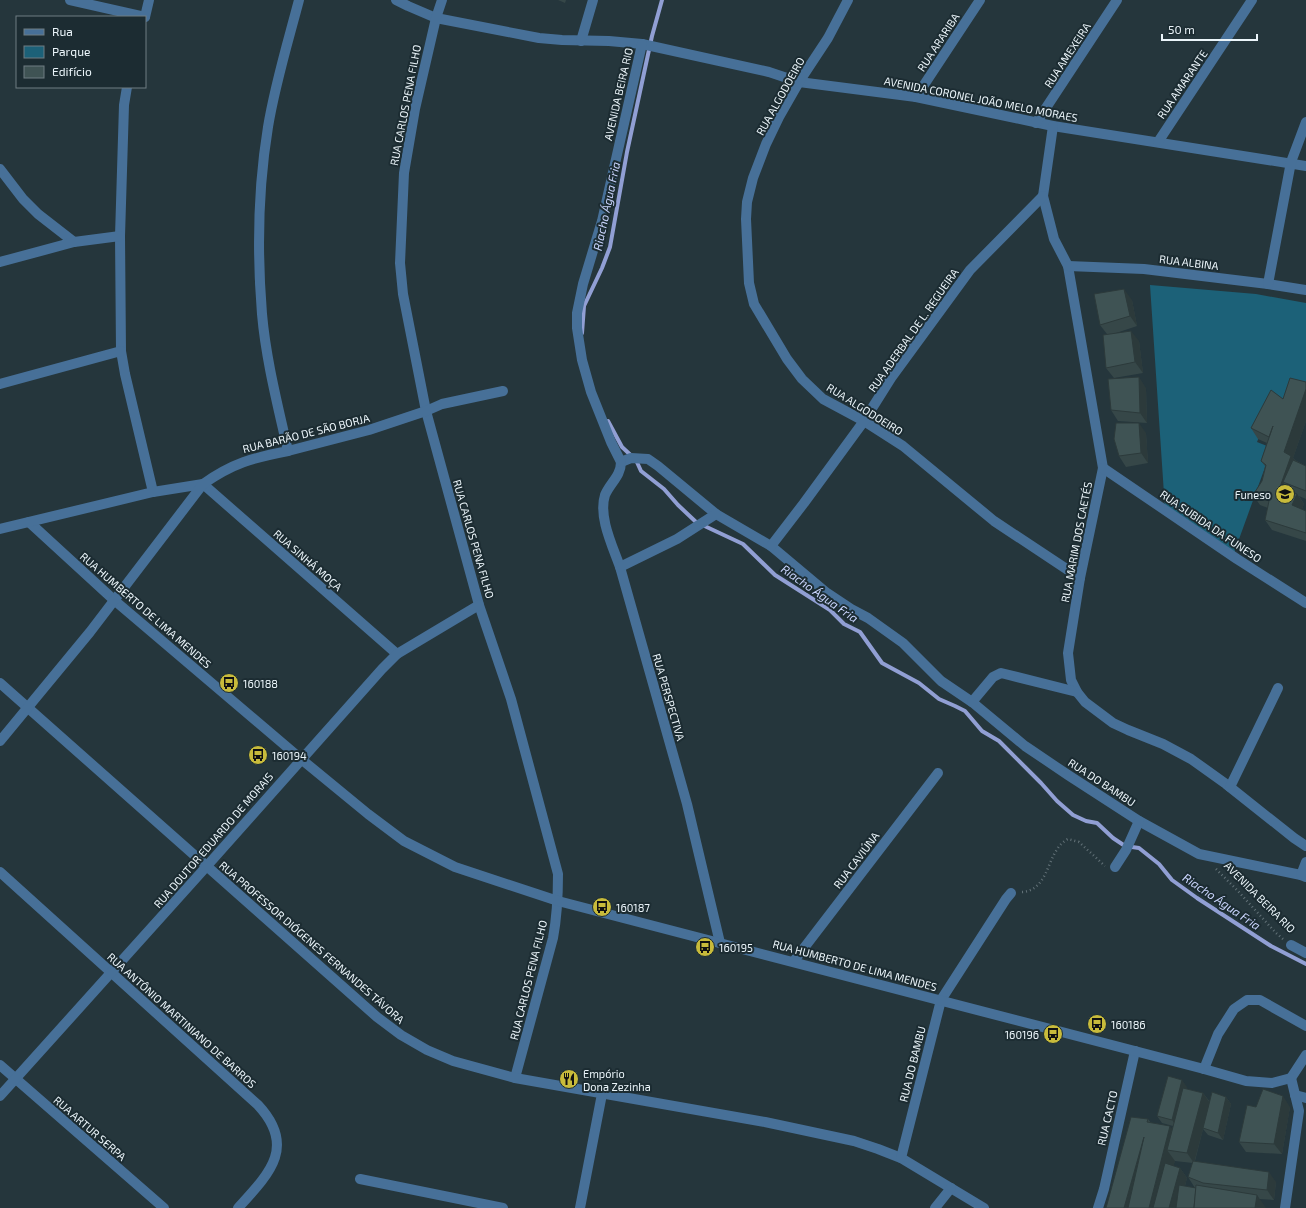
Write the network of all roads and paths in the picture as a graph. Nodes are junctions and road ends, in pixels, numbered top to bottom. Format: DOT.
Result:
graph roads {
  1 [pos="70,0"];
  2 [pos="149,0"];
  3 [pos="299,0"];
  4 [pos="396,0"];
  5 [pos="442,0"];
  6 [pos="593,0"];
  7 [pos="848,0"];
  8 [pos="980,0"];
  9 [pos="1117,0"];
  10 [pos="1252,0"];
  11 [pos="141,16"];
  12 [pos="145,16"];
  13 [pos="436,18"];
  14 [pos="581,41"];
  15 [pos="642,45"];
  16 [pos="799,82"];
  17 [pos="126,88"];
  18 [pos="916,97"];
  19 [pos="1306,122"];
  20 [pos="1036,123"];
  21 [pos="1053,126"];
  22 [pos="1158,142"];
  23 [pos="1291,162"];
  24 [pos="1306,166"];
  25 [pos="0,169"];
  26 [pos="1043,196"];
  27 [pos="120,236"];
  28 [pos="74,242"];
  29 [pos="0,262"];
  30 [pos="1068,266"];
  31 [pos="1268,284"];
  32 [pos="1306,290"];
  33 [pos="121,351"];
  34 [pos="0,384"];
  35 [pos="503,390"];
  36 [pos="426,411"];
  37 [pos="864,421"];
  38 [pos="288,451"];
  39 [pos="626,460"];
  40 [pos="1103,468"];
  41 [pos="203,484"];
  42 [pos="153,492"];
  43 [pos="714,516"];
  44 [pos="29,522"];
  45 [pos="0,529"];
  46 [pos="771,546"];
  47 [pos="620,567"];
  48 [pos="1080,578"];
  49 [pos="114,600"];
  50 [pos="1306,603"];
  51 [pos="479,604"];
  52 [pos="397,654"];
  53 [pos="0,683"];
  54 [pos="1278,688"];
  55 [pos="1077,692"];
  56 [pos="972,702"];
  57 [pos="27,708"];
  58 [pos="0,741"];
  59 [pos="301,759"];
  60 [pos="938,773"];
  61 [pos="1230,787"];
  62 [pos="1139,821"];
  63 [pos="1306,846"];
  64 [pos="1306,862"];
  65 [pos="206,867"];
  66 [pos="1115,867"];
  67 [pos="1216,869"];
  68 [pos="0,872"];
  69 [pos="1304,876"];
  70 [pos="1011,893"];
  71 [pos="558,901"];
  72 [pos="720,943"];
  73 [pos="1291,945"];
  74 [pos="1306,953"];
  75 [pos="794,961"];
  76 [pos="111,972"];
  77 [pos="941,1000"];
  78 [pos="1306,1026"];
  79 [pos="1134,1051"];
  80 [pos="1306,1055"];
  81 [pos="0,1066"];
  82 [pos="1204,1069"];
  83 [pos="515,1078"];
  84 [pos="1291,1078"];
  85 [pos="15,1079"];
  86 [pos="602,1094"];
  87 [pos="1295,1095"];
  88 [pos="0,1096"];
  89 [pos="1306,1098"];
  90 [pos="901,1158"];
  91 [pos="360,1179"];
  92 [pos="951,1188"];
  93 [pos="164,1208"];
  94 [pos="238,1208"];
  95 [pos="503,1208"];
  96 [pos="580,1208"];
  97 [pos="935,1208"];
  98 [pos="984,1208"];
  99 [pos="1098,1208"];
  100 [pos="1285,1208"];
  1 -- 11 [label="street"];
  2 -- 12 [label="street"];
  3 -- 38 [label="street"];
  4 -- 13 [label="street, AVENIDA CORONEL JOÃO MELO MORAES"];
  5 -- 13 [label="street, RUA CARLOS PENA FILHO"];
  6 -- 14 [label="street"];
  7 -- 16 [label="street, RUA ALGODOEIRO"];
  8 -- 18 [label="street, RUA ARARIBA"];
  9 -- 20 [label="street, RUA AMEXEIRA"];
  10 -- 22 [label="street, RUA AMARANTE"];
  13 -- 14 [label="street, AVENIDA CORONEL JOÃO MELO MORAES"];
  13 -- 36 [label="street, RUA CARLOS PENA FILHO"];
  14 -- 15 [label="street, AVENIDA CORONEL JOÃO MELO MORAES"];
  15 -- 16 [label="street, AVENIDA CORONEL JOÃO MELO MORAES"];
  15 -- 39 [label="street, AVENIDA BEIRA RIO"];
  16 -- 18 [label="street, AVENIDA CORONEL JOÃO MELO MORAES"];
  16 -- 37 [label="street, RUA ALGODOEIRO"];
  17 -- 27 [label="street"];
  18 -- 20 [label="street, AVENIDA CORONEL JOÃO MELO MORAES"];
  19 -- 23 [label="street"];
  20 -- 21 [label="street, AVENIDA CORONEL JOÃO MELO MORAES"];
  21 -- 22 [label="street, AVENIDA CORONEL JOÃO MELO MORAES"];
  21 -- 26 [label="street, RUA MARIM DOS CAETÉS"];
  22 -- 23 [label="street, AVENIDA CORONEL JOÃO MELO MORAES"];
  23 -- 24 [label="street, AVENIDA CORONEL JOÃO MELO MORAES"];
  23 -- 31 [label="street"];
  25 -- 28 [label="street"];
  26 -- 30 [label="street, RUA MARIM DOS CAETÉS"];
  26 -- 37 [label="street, RUA ADERBAL DE L. REGUEIRA"];
  27 -- 28 [label="street"];
  27 -- 33 [label="street"];
  28 -- 29 [label="street"];
  30 -- 31 [label="street, RUA ALBINA"];
  30 -- 40 [label="street, RUA MARIM DOS CAETÉS"];
  31 -- 32 [label="street, RUA ALBINA"];
  33 -- 34 [label="street"];
  33 -- 42 [label="street"];
  35 -- 36 [label="street, RUA BARÃO DE SÃO BORJA"];
  36 -- 38 [label="street, RUA BARÃO DE SÃO BORJA"];
  36 -- 51 [label="street, RUA CARLOS PENA FILHO"];
  37 -- 46 [label="street, RUA ADERBAL DE L. REGUEIRA"];
  37 -- 48 [label="street, RUA ALGODOEIRO"];
  38 -- 41 [label="street, RUA BARÃO DE SÃO BORJA"];
  39 -- 43 [label="street"];
  39 -- 47 [label="street, RUA PERSPECTIVA"];
  40 -- 48 [label="street, RUA MARIM DOS CAETÉS"];
  40 -- 50 [label="street, RUA SUBIDA DA FUNESO"];
  41 -- 42 [label="street, RUA BARÃO DE SÃO BORJA"];
  41 -- 49 [label="street"];
  41 -- 52 [label="street, RUA SINHÁ MOÇA"];
  42 -- 44 [label="street, RUA BARÃO DE SÃO BORJA"];
  43 -- 46 [label="street"];
  43 -- 47 [label="street"];
  44 -- 45 [label="street, RUA BARÃO DE SÃO BORJA"];
  44 -- 49 [label="street, RUA HUMBERTO DE LIMA MENDES"];
  46 -- 56 [label="street, RUA DO BAMBU"];
  47 -- 72 [label="street, RUA PERSPECTIVA"];
  48 -- 55 [label="street, RUA MARIM DOS CAETÉS"];
  49 -- 57 [label="street"];
  49 -- 59 [label="street, RUA HUMBERTO DE LIMA MENDES"];
  51 -- 52 [label="street, RUA DOUTOR EDUARDO DE MORAIS"];
  51 -- 71 [label="street, RUA CARLOS PENA FILHO"];
  52 -- 59 [label="street, RUA DOUTOR EDUARDO DE MORAIS"];
  53 -- 57 [label="street, RUA PROFESSOR DIÓGENES FERNANDES TÁVORA"];
  54 -- 61 [label="street"];
  55 -- 56 [label="street"];
  55 -- 61 [label="street, RUA MARIM DOS CAETÉS"];
  56 -- 62 [label="street, RUA DO BAMBU"];
  57 -- 58 [label="street"];
  57 -- 65 [label="street, RUA PROFESSOR DIÓGENES FERNANDES TÁVORA"];
  59 -- 65 [label="street, RUA DOUTOR EDUARDO DE MORAIS"];
  59 -- 71 [label="street, RUA HUMBERTO DE LIMA MENDES"];
  60 -- 75 [label="street, RUA CAVIÚNA"];
  61 -- 63 [label="street, RUA MARIM DOS CAETÉS"];
  62 -- 66 [label="street, RUA DO BAMBU"];
  62 -- 69 [label="street"];
  64 -- 69 [label="street"];
  65 -- 76 [label="street, RUA DOUTOR EDUARDO DE MORAIS"];
  65 -- 83 [label="street, RUA PROFESSOR DIÓGENES FERNANDES TÁVORA"];
  66 -- 70 [label="path"];
  67 -- 73 [label="path, AVENIDA BEIRA RIO"];
  68 -- 76 [label="street, RUA ANTÔNIO MARTINIANO DE BARROS"];
  70 -- 77 [label="street, RUA DO BAMBU"];
  71 -- 72 [label="street, RUA HUMBERTO DE LIMA MENDES"];
  71 -- 83 [label="street, RUA CARLOS PENA FILHO"];
  72 -- 75 [label="street, RUA HUMBERTO DE LIMA MENDES"];
  73 -- 74 [label="street, AVENIDA BEIRA RIO"];
  75 -- 77 [label="street, RUA HUMBERTO DE LIMA MENDES"];
  76 -- 85 [label="street, RUA DOUTOR EDUARDO DE MORAIS"];
  76 -- 94 [label="street, RUA ANTÔNIO MARTINIANO DE BARROS"];
  77 -- 79 [label="street, RUA HUMBERTO DE LIMA MENDES"];
  77 -- 90 [label="street, RUA DO BAMBU"];
  78 -- 82 [label="street"];
  79 -- 82 [label="street, RUA HUMBERTO DE LIMA MENDES"];
  79 -- 99 [label="street, RUA CACTO"];
  80 -- 84 [label="street"];
  81 -- 85 [label="street, RUA ARTUR SERPA"];
  82 -- 84 [label="street, RUA HUMBERTO DE LIMA MENDES"];
  83 -- 86 [label="street, RUA PROFESSOR DIÓGENES FERNANDES TÁVORA"];
  84 -- 87 [label="street"];
  85 -- 88 [label="street, RUA DOUTOR EDUARDO DE MORAIS"];
  85 -- 93 [label="street, RUA ARTUR SERPA"];
  86 -- 90 [label="street, RUA PROFESSOR DIÓGENES FERNANDES TÁVORA"];
  86 -- 96 [label="street"];
  87 -- 89 [label="street"];
  87 -- 100 [label="street"];
  90 -- 92 [label="street, RUA PROFESSOR DIÓGENES FERNANDES TÁVORA"];
  91 -- 95 [label="street"];
  92 -- 97 [label="street"];
  92 -- 98 [label="street, RUA PROFESSOR DIÓGENES FERNANDES TÁVORA"];
}
